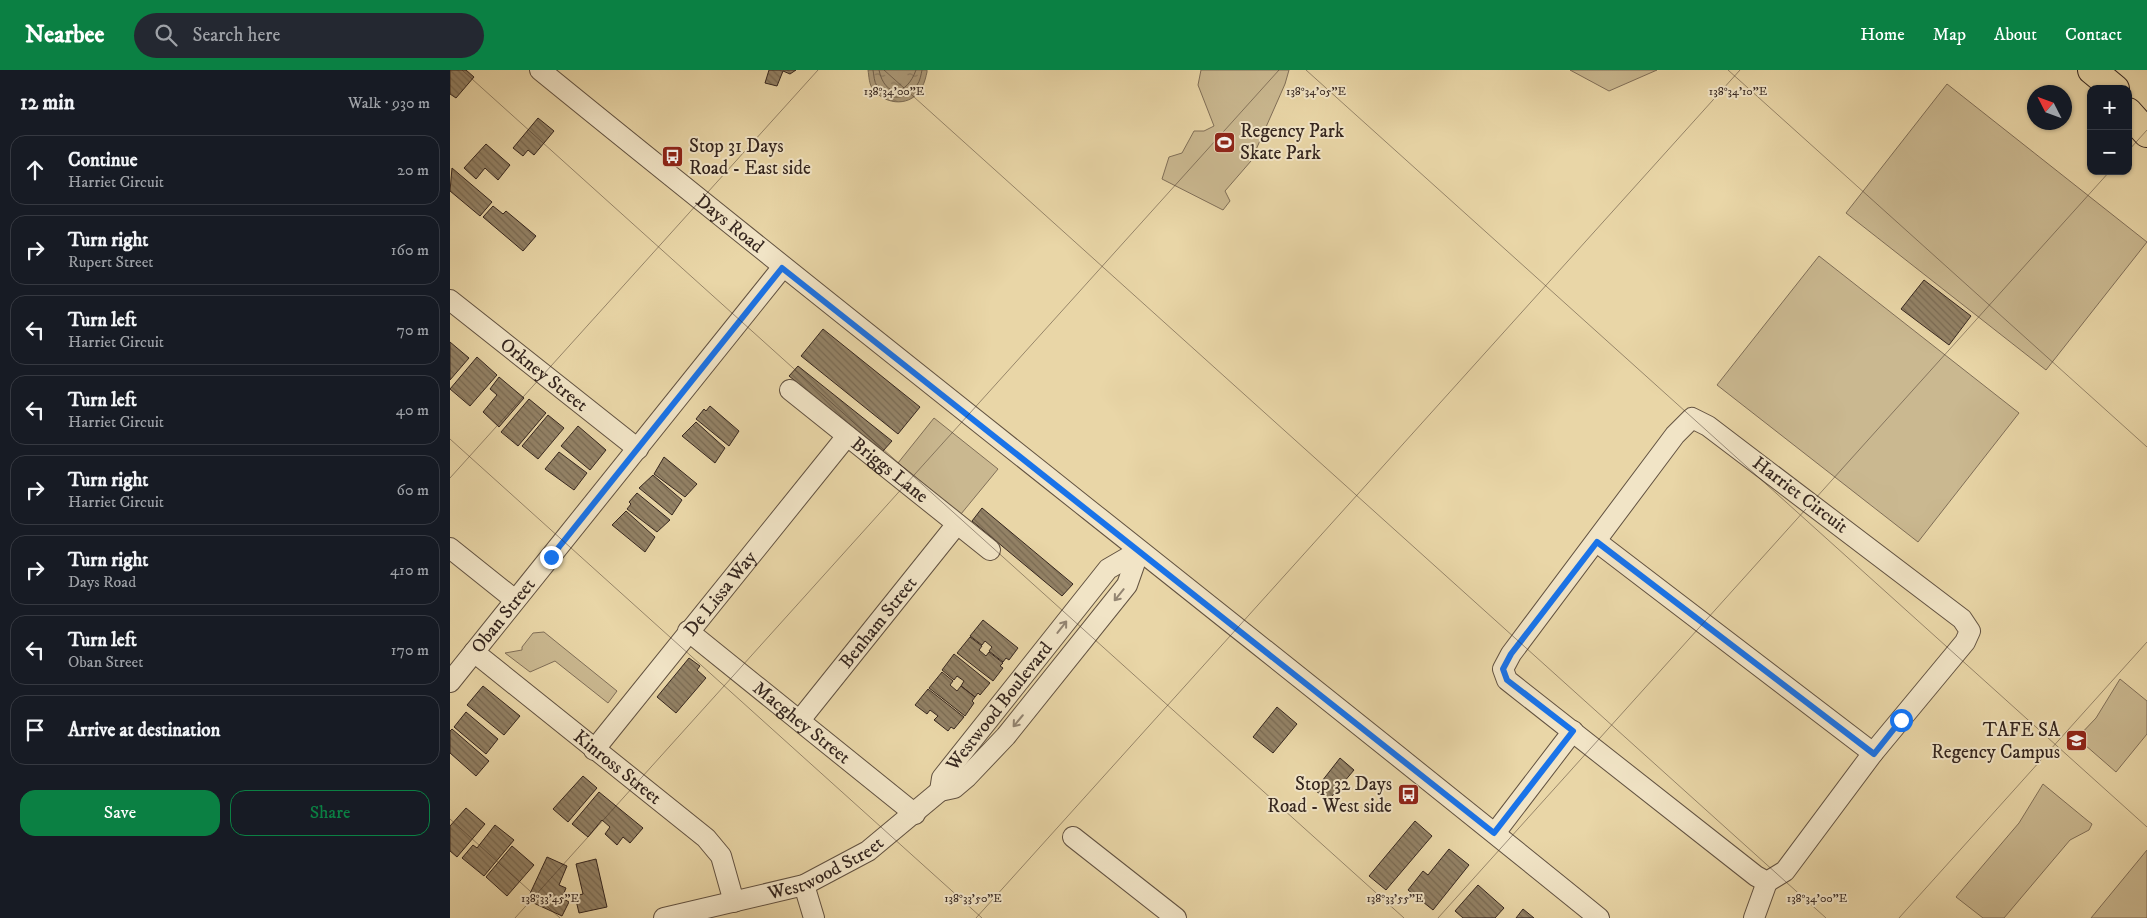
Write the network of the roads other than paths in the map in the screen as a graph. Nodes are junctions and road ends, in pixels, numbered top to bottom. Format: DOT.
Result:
graph roads {
  1 [pos="540,70"];
  2 [pos="2091,70"];
  3 [pos="2104,85"];
  4 [pos="2110,85"];
  5 [pos="2132,103"];
  6 [pos="2147,115"];
  7 [pos="2132,116"];
  8 [pos="2147,133"];
  9 [pos="782,268"];
  10 [pos="450,300"];
  11 [pos="790,390"];
  12 [pos="847,436"];
  13 [pos="638,449"];
  14 [pos="957,524"];
  15 [pos="1597,542"];
  16 [pos="450,548"];
  17 [pos="990,550"];
  18 [pos="1139,551"];
  19 [pos="515,600"];
  20 [pos="1082,602"];
  21 [pos="1100,619"];
  22 [pos="688,631"];
  23 [pos="474,652"];
  24 [pos="450,682"];
  25 [pos="800,720"];
  26 [pos="1573,731"];
  27 [pos="594,750"];
  28 [pos="1874,754"];
  29 [pos="940,791"];
  30 [pos="915,814"];
  31 [pos="1494,833"];
  32 [pos="1073,837"];
  33 [pos="1767,882"];
  34 [pos="804,885"];
  35 [pos="734,902"];
  36 [pos="664,918"];
  37 [pos="814,918"];
  38 [pos="1176,918"];
  39 [pos="1599,918"];
  40 [pos="1754,918"];
  1 -- 9 [label="street, Days Road"];
  2 -- 3 [label="highway"];
  2 -- 4 [label="highway"];
  5 -- 6 [label="highway"];
  7 -- 8 [label="highway"];
  9 -- 13 [label="street, Oban Street"];
  9 -- 18 [label="street, Days Road"];
  10 -- 13 [label="street, Orkney Street"];
  11 -- 12 [label="street, Briggs Lane"];
  12 -- 14 [label="street, Briggs Lane"];
  12 -- 22 [label="street, De Lissa Way"];
  13 -- 19 [label="street, Oban Street"];
  14 -- 17 [label="street, Briggs Lane"];
  14 -- 25 [label="street, Benham Street"];
  15 -- 26 [label="street, Harriet Circuit"];
  15 -- 28 [label="street"];
  15 -- 28 [label="street, Harriet Circuit"];
  16 -- 19 [label="street"];
  18 -- 20 [label="street, Westwood Boulevard"];
  18 -- 21 [label="street, Westwood Boulevard, one-way"];
  18 -- 31 [label="street, Days Road"];
  19 -- 23 [label="street, Oban Street"];
  20 -- 21 [label="street"];
  29 -- 20 [label="street, Westwood Boulevard, one-way"];
  21 -- 29 [label="street, Westwood Boulevard, one-way"];
  22 -- 25 [label="street, Macghey Street"];
  22 -- 27 [label="street, De Lissa Way"];
  23 -- 24 [label="street, Oban Street"];
  23 -- 27 [label="street, Kinross Street"];
  25 -- 30 [label="street, Macghey Street"];
  26 -- 31 [label="street"];
  26 -- 33 [label="street, Harriet Circuit"];
  27 -- 35 [label="street, Kinross Street"];
  28 -- 33 [label="street, Harriet Circuit"];
  29 -- 30 [label="street, Westwood Street"];
  30 -- 34 [label="street, Westwood Street"];
  31 -- 39 [label="street, Days Road"];
  32 -- 38 [label="street"];
  33 -- 40 [label="street"];
  34 -- 35 [label="street, Westwood Street"];
  34 -- 37 [label="street"];
  35 -- 36 [label="street, Westwood Street"];
}
